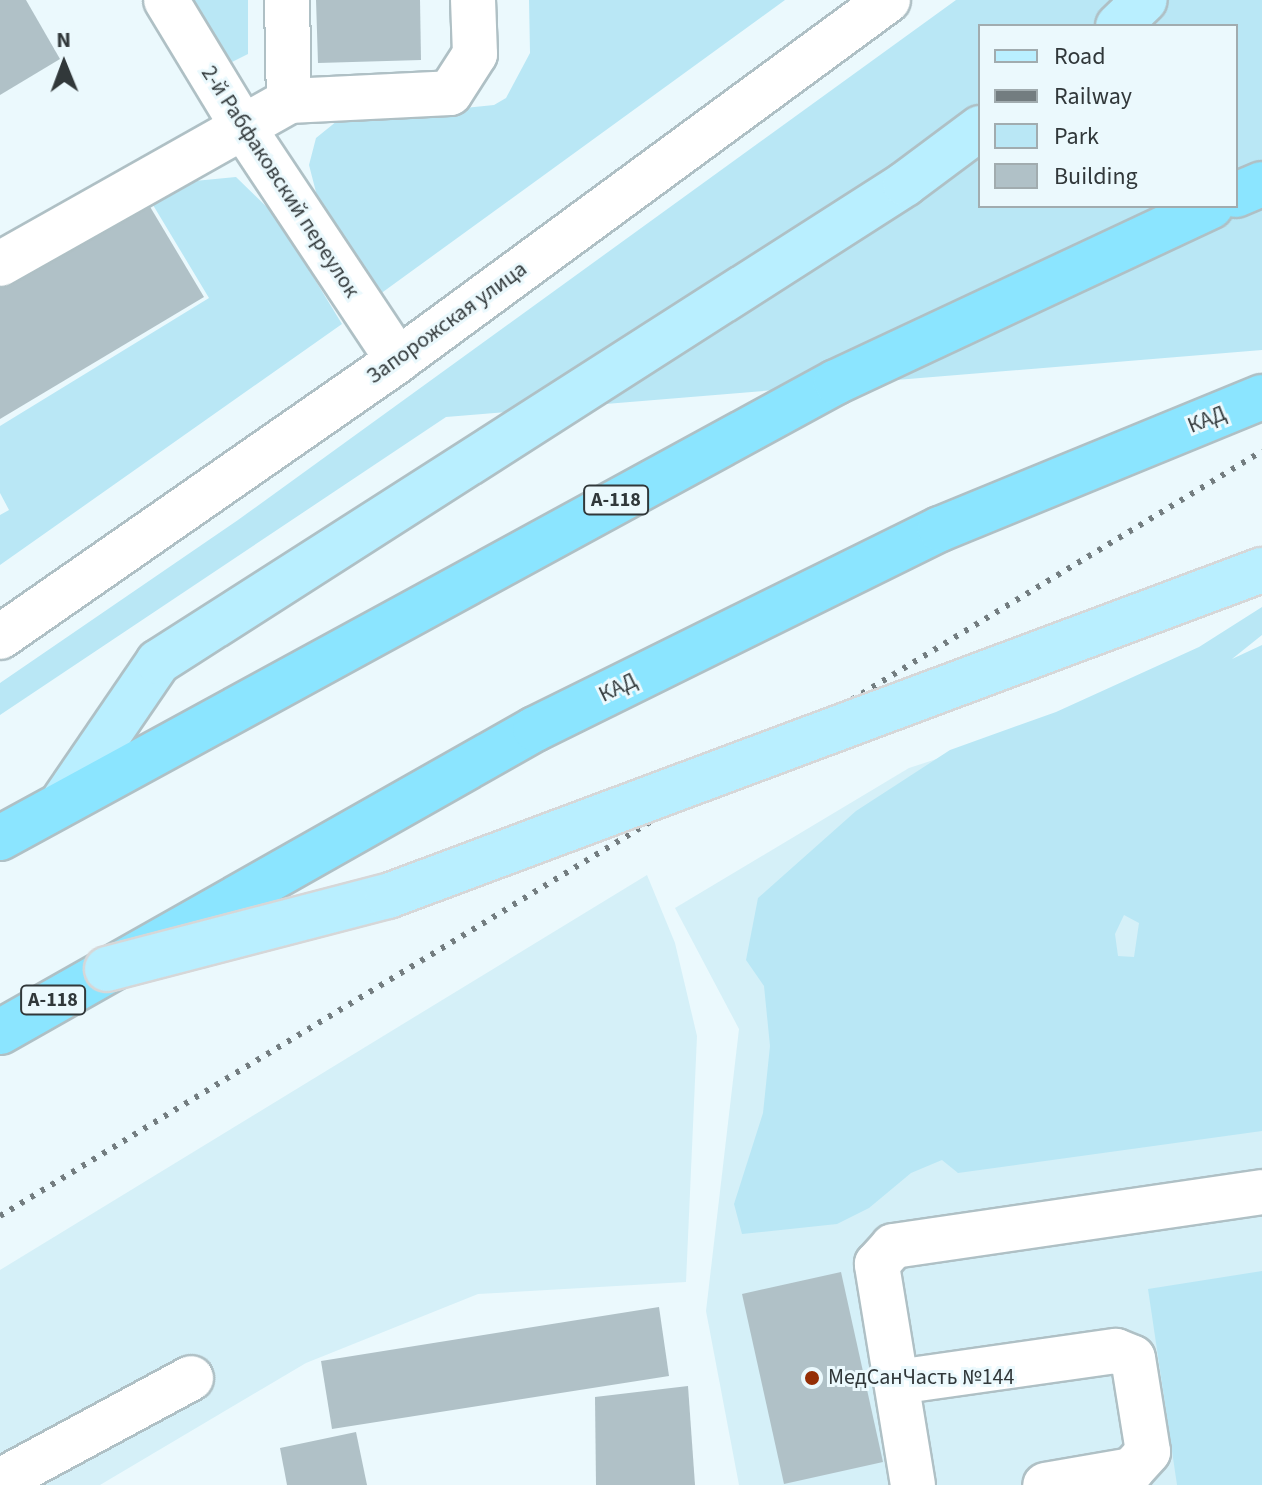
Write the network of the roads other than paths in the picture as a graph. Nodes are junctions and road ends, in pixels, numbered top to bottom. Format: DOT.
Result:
graph roads {
  1 [pos="166,0"];
  2 [pos="287,0"];
  3 [pos="473,0"];
  4 [pos="888,0"];
  5 [pos="1145,0"];
  6 [pos="1120,24"];
  7 [pos="289,101"];
  8 [pos="241,124"];
  9 [pos="978,129"];
  10 [pos="1262,184"];
  11 [pos="1238,194"];
  12 [pos="1207,208"];
  13 [pos="0,264"];
  14 [pos="398,360"];
  15 [pos="1262,397"];
  16 [pos="1262,570"];
  17 [pos="0,637"];
  18 [pos="64,800"];
  19 [pos="0,838"];
  20 [pos="107,969"];
  21 [pos="0,1032"];
  22 [pos="1262,1192"];
  23 [pos="191,1378"];
  24 [pos="897,1382"];
  25 [pos="0,1481"];
  26 [pos="913,1485"];
  27 [pos="1045,1485"];
  1 -- 8 [label="street, 2-й Рабфаковский переулок"];
  2 -- 7 [label="street"];
  3 -- 7 [label="street"];
  4 -- 14 [label="street, Запорожская улица"];
  5 -- 6 [label="main road"];
  7 -- 8 [label="street"];
  8 -- 13 [label="street"];
  8 -- 14 [label="street, 2-й Рабфаковский переулок"];
  9 -- 18 [label="main road"];
  10 -- 11 [label="highway"];
  12 -- 18 [label="highway, А-118"];
  14 -- 17 [label="street, Запорожская улица"];
  15 -- 20 [label="highway, КАД / А-118, bridge"];
  16 -- 20 [label="main road, bridge"];
  18 -- 19 [label="highway, А-118"];
  20 -- 21 [label="highway, КАД / А-118"];
  22 -- 24 [label="street"];
  23 -- 25 [label="street"];
  24 -- 26 [label="street"];
  24 -- 27 [label="street"];
}
